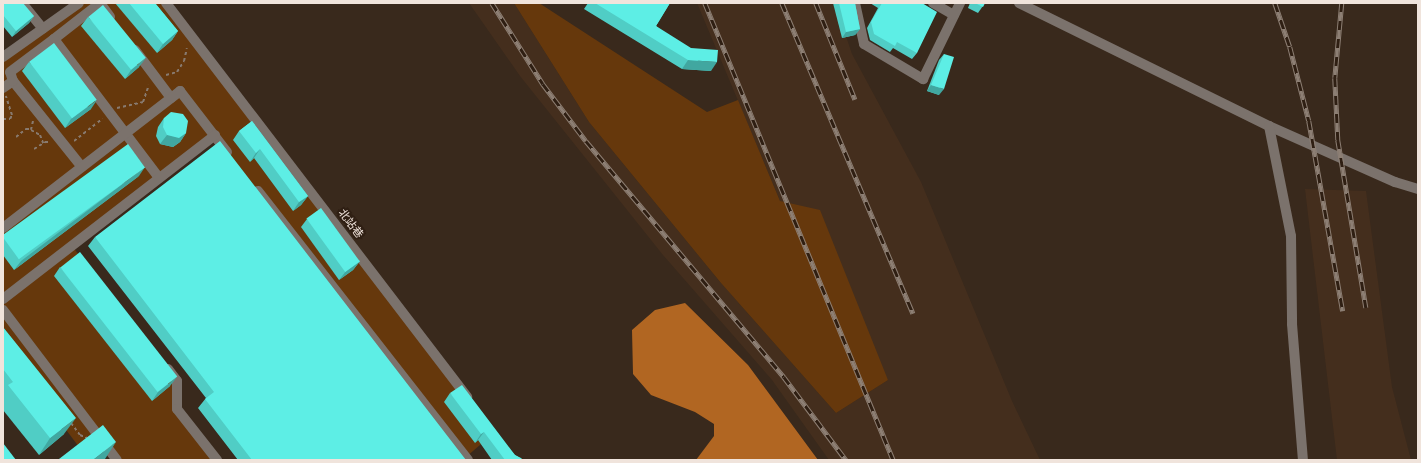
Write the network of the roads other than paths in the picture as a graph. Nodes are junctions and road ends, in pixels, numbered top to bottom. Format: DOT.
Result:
graph roads {
  1 [pos="22,3"];
  2 [pos="79,3"];
  3 [pos="101,3"];
  4 [pos="166,3"];
  5 [pos="855,3"];
  6 [pos="933,3"];
  7 [pos="960,3"];
  8 [pos="1019,3"];
  9 [pos="954,15"];
  10 [pos="119,28"];
  11 [pos="43,29"];
  12 [pos="54,39"];
  13 [pos="128,40"];
  14 [pos="3,57"];
  15 [pos="13,81"];
  16 [pos="3,89"];
  17 [pos="172,98"];
  18 [pos="1270,126"];
  19 [pos="125,134"];
  20 [pos="215,135"];
  21 [pos="234,160"];
  22 [pos="82,167"];
  23 [pos="159,178"];
  24 [pos="253,185"];
  25 [pos="1418,189"];
  26 [pos="3,228"];
  27 [pos="3,299"];
  28 [pos="3,310"];
  29 [pos="163,362"];
  30 [pos="474,408"];
  31 [pos="117,460"];
  32 [pos="217,460"];
  33 [pos="468,460"];
  34 [pos="1303,460"];
  1 -- 11 [label="street"];
  2 -- 11 [label="street"];
  3 -- 10 [label="street"];
  3 -- 12 [label="street"];
  4 -- 30 [label="street, 北站巷"];
  5 -- 9 [label="street"];
  6 -- 9 [label="street"];
  7 -- 9 [label="street"];
  8 -- 18 [label="street"];
  11 -- 14 [label="street"];
  12 -- 15 [label="street"];
  12 -- 19 [label="street"];
  13 -- 17 [label="street"];
  15 -- 16 [label="street"];
  15 -- 22 [label="street"];
  17 -- 19 [label="street"];
  17 -- 20 [label="street"];
  18 -- 25 [label="street"];
  18 -- 34 [label="street"];
  19 -- 22 [label="street"];
  19 -- 23 [label="street"];
  20 -- 21 [label="street"];
  20 -- 23 [label="street"];
  22 -- 26 [label="street"];
  23 -- 27 [label="street"];
  24 -- 33 [label="street"];
  28 -- 31 [label="street"];
  29 -- 32 [label="street"];
}
